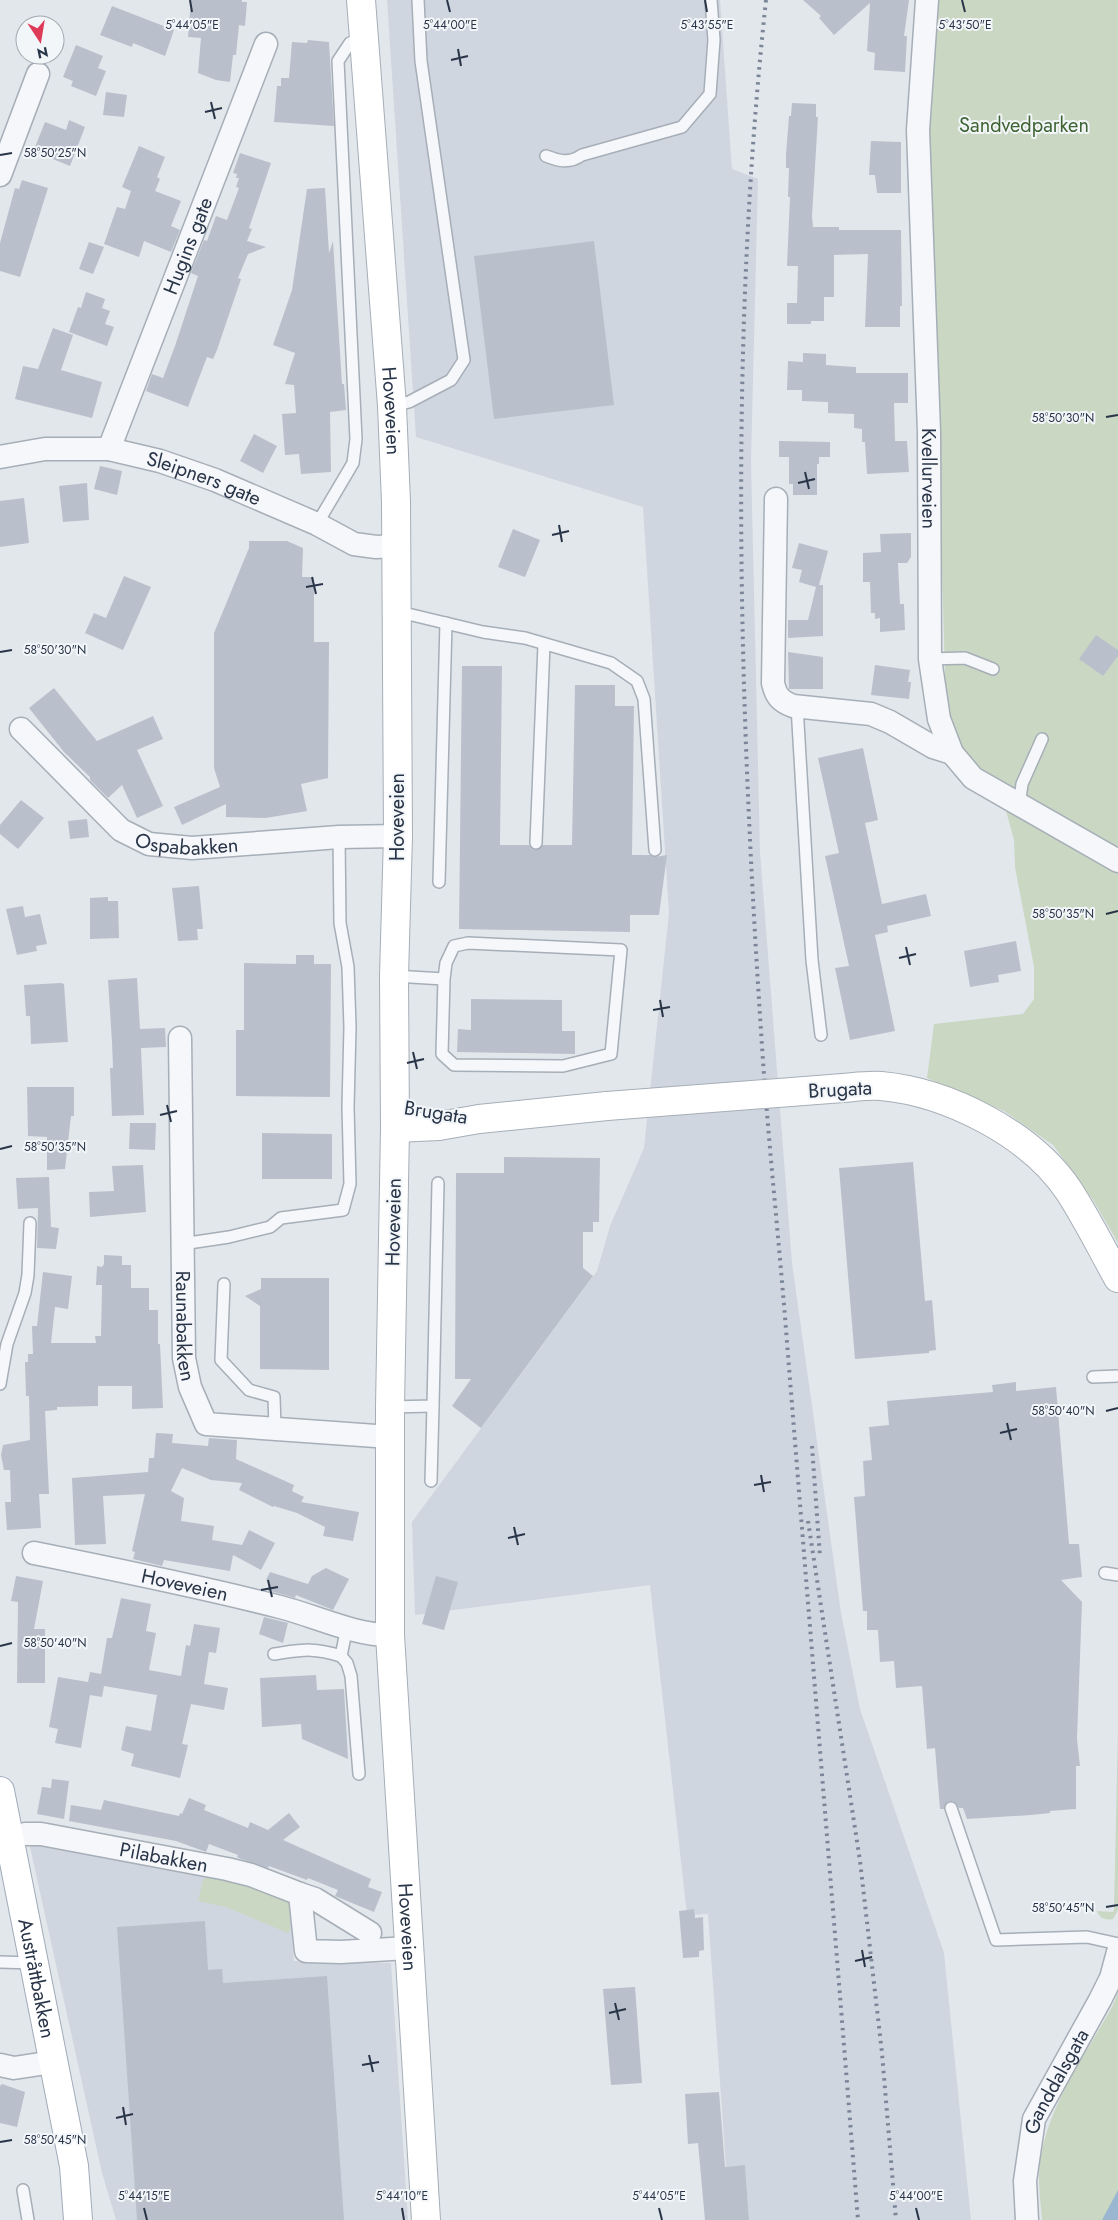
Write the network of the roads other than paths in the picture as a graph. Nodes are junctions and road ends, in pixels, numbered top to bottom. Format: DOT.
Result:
graph roads {
  1 [pos="361,0"];
  2 [pos="418,0"];
  3 [pos="711,0"];
  4 [pos="927,0"];
  5 [pos="364,38"];
  6 [pos="266,44"];
  7 [pos="38,74"];
  8 [pos="546,156"];
  9 [pos="0,175"];
  10 [pos="392,406"];
  11 [pos="109,448"];
  12 [pos="0,457"];
  13 [pos="776,499"];
  14 [pos="317,524"];
  15 [pos="397,546"];
  16 [pos="397,614"];
  17 [pos="446,623"];
  18 [pos="544,644"];
  19 [pos="930,659"];
  20 [pos="993,669"];
  21 [pos="797,706"];
  22 [pos="21,729"];
  23 [pos="1042,738"];
  24 [pos="952,753"];
  25 [pos="1019,806"];
  26 [pos="398,836"];
  27 [pos="339,837"];
  28 [pos="536,843"];
  29 [pos="655,850"];
  30 [pos="1118,861"];
  31 [pos="439,882"];
  32 [pos="394,976"];
  33 [pos="444,979"];
  34 [pos="821,1035"];
  35 [pos="180,1038"];
  36 [pos="394,1117"];
  37 [pos="438,1183"];
  38 [pos="30,1223"];
  39 [pos="182,1244"];
  40 [pos="1118,1278"];
  41 [pos="224,1284"];
  42 [pos="1118,1376"];
  43 [pos="1093,1377"];
  44 [pos="0,1384"];
  45 [pos="433,1406"];
  46 [pos="390,1407"];
  47 [pos="275,1428"];
  48 [pos="390,1437"];
  49 [pos="432,1480"];
  50 [pos="34,1553"];
  51 [pos="1105,1573"];
  52 [pos="1118,1575"];
  53 [pos="347,1627"];
  54 [pos="390,1634"];
  55 [pos="274,1654"];
  56 [pos="341,1656"];
  57 [pos="359,1774"];
  58 [pos="0,1791"];
  59 [pos="952,1808"];
  60 [pos="25,1834"];
  61 [pos="300,1894"];
  62 [pos="370,1933"];
  63 [pos="1118,1944"];
  64 [pos="408,1948"];
  65 [pos="1118,1952"];
  66 [pos="0,1962"];
  67 [pos="34,1963"];
  68 [pos="53,2062"];
  69 [pos="0,2065"];
  70 [pos="74,2166"];
  71 [pos="23,2190"];
  72 [pos="28,2220"];
  73 [pos="78,2220"];
  74 [pos="96,2220"];
  75 [pos="426,2220"];
  76 [pos="1027,2220"];
  1 -- 5 [label="main road, Hoveveien"];
  2 -- 10 [label="lane"];
  3 -- 8 [label="lane"];
  4 -- 19 [label="street, Kvellurveien"];
  5 -- 10 [label="main road, Hoveveien"];
  5 -- 14 [label="lane"];
  6 -- 11 [label="street, Hugins gate"];
  7 -- 9 [label="street"];
  10 -- 15 [label="main road, Hoveveien"];
  11 -- 12 [label="street, Sleipners gate"];
  11 -- 14 [label="street, Sleipners gate"];
  13 -- 21 [label="street"];
  14 -- 15 [label="street, Sleipners gate"];
  15 -- 16 [label="main road, Hoveveien"];
  16 -- 17 [label="lane"];
  16 -- 26 [label="main road, Hoveveien"];
  17 -- 18 [label="lane"];
  17 -- 31 [label="lane"];
  18 -- 28 [label="lane"];
  18 -- 29 [label="lane"];
  19 -- 20 [label="lane"];
  19 -- 24 [label="street, Kvellurveien"];
  21 -- 24 [label="street"];
  21 -- 34 [label="lane"];
  22 -- 27 [label="street, Ospabakken"];
  23 -- 25 [label="lane"];
  24 -- 25 [label="street, Kvellurveien"];
  25 -- 30 [label="street, Kvellurveien"];
  26 -- 27 [label="street, Ospabakken"];
  26 -- 32 [label="main road, Hoveveien"];
  27 -- 39 [label="lane"];
  32 -- 33 [label="lane"];
  32 -- 36 [label="main road, Hoveveien"];
  33 -- 33 [label="lane"];
  35 -- 39 [label="street, Raunabakken"];
  36 -- 40 [label="main road, Brugata, bridge"];
  36 -- 46 [label="main road, Hoveveien"];
  37 -- 45 [label="lane"];
  38 -- 44 [label="lane"];
  39 -- 47 [label="street, Raunabakken"];
  41 -- 47 [label="lane"];
  42 -- 43 [label="lane"];
  45 -- 46 [label="lane"];
  45 -- 49 [label="lane"];
  46 -- 48 [label="main road, Hoveveien"];
  47 -- 48 [label="street, Raunabakken"];
  48 -- 54 [label="main road, Hoveveien"];
  50 -- 53 [label="street, Hoveveien"];
  51 -- 52 [label="lane"];
  53 -- 54 [label="street, Hoveveien"];
  53 -- 56 [label="lane"];
  54 -- 64 [label="main road, Hoveveien"];
  55 -- 56 [label="lane"];
  56 -- 57 [label="lane"];
  58 -- 67 [label="main road, Austråttbakken"];
  59 -- 63 [label="lane"];
  60 -- 61 [label="street, Pilabakken"];
  61 -- 62 [label="street, Pilabakken"];
  61 -- 64 [label="street"];
  64 -- 75 [label="main road, Hoveveien"];
  65 -- 76 [label="street, Ganddalsgata"];
  66 -- 67 [label="lane"];
  67 -- 68 [label="main road, Austråttbakken"];
  68 -- 69 [label="street"];
  68 -- 70 [label="main road, Austråttbakken"];
  70 -- 73 [label="main road, Austråttbakken"];
  70 -- 74 [label="main road, Austråttbakken"];
  71 -- 72 [label="lane"];
}
